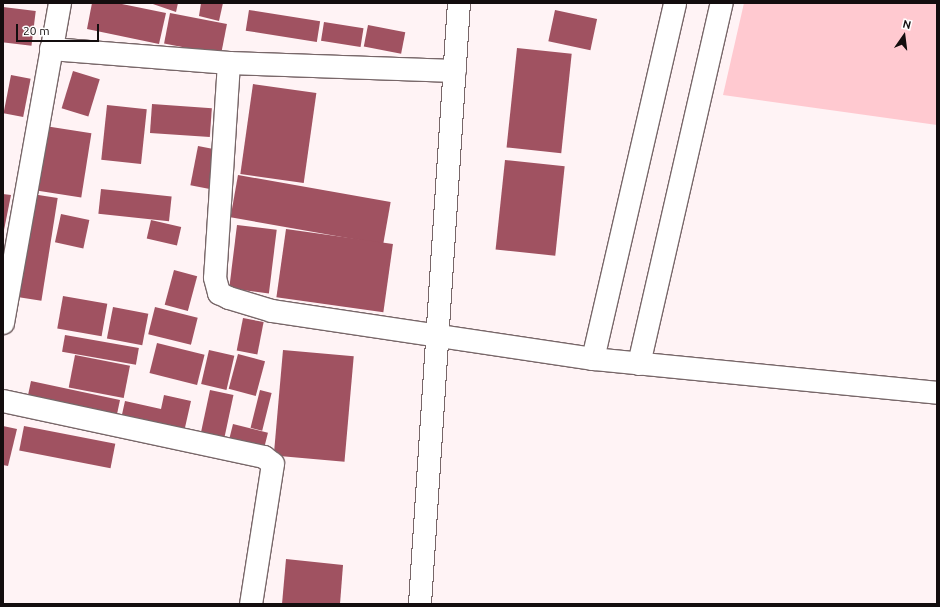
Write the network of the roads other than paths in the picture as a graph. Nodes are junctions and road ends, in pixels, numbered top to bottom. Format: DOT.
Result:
graph roads {
  1 [pos="60,3"];
  2 [pos="459,3"];
  3 [pos="675,3"];
  4 [pos="722,3"];
  5 [pos="51,49"];
  6 [pos="229,63"];
  7 [pos="455,71"];
  8 [pos="3,323"];
  9 [pos="440,338"];
  10 [pos="593,359"];
  11 [pos="639,364"];
  12 [pos="937,393"];
  13 [pos="3,401"];
  14 [pos="251,604"];
  15 [pos="420,604"];
  1 -- 5 [label="street"];
  2 -- 7 [label="street"];
  3 -- 10 [label="street"];
  4 -- 11 [label="street"];
  5 -- 6 [label="street"];
  5 -- 8 [label="street"];
  6 -- 7 [label="street"];
  6 -- 9 [label="street"];
  7 -- 9 [label="street"];
  9 -- 10 [label="street"];
  9 -- 15 [label="street"];
  10 -- 11 [label="street"];
  11 -- 12 [label="street"];
  13 -- 14 [label="street"];
}
